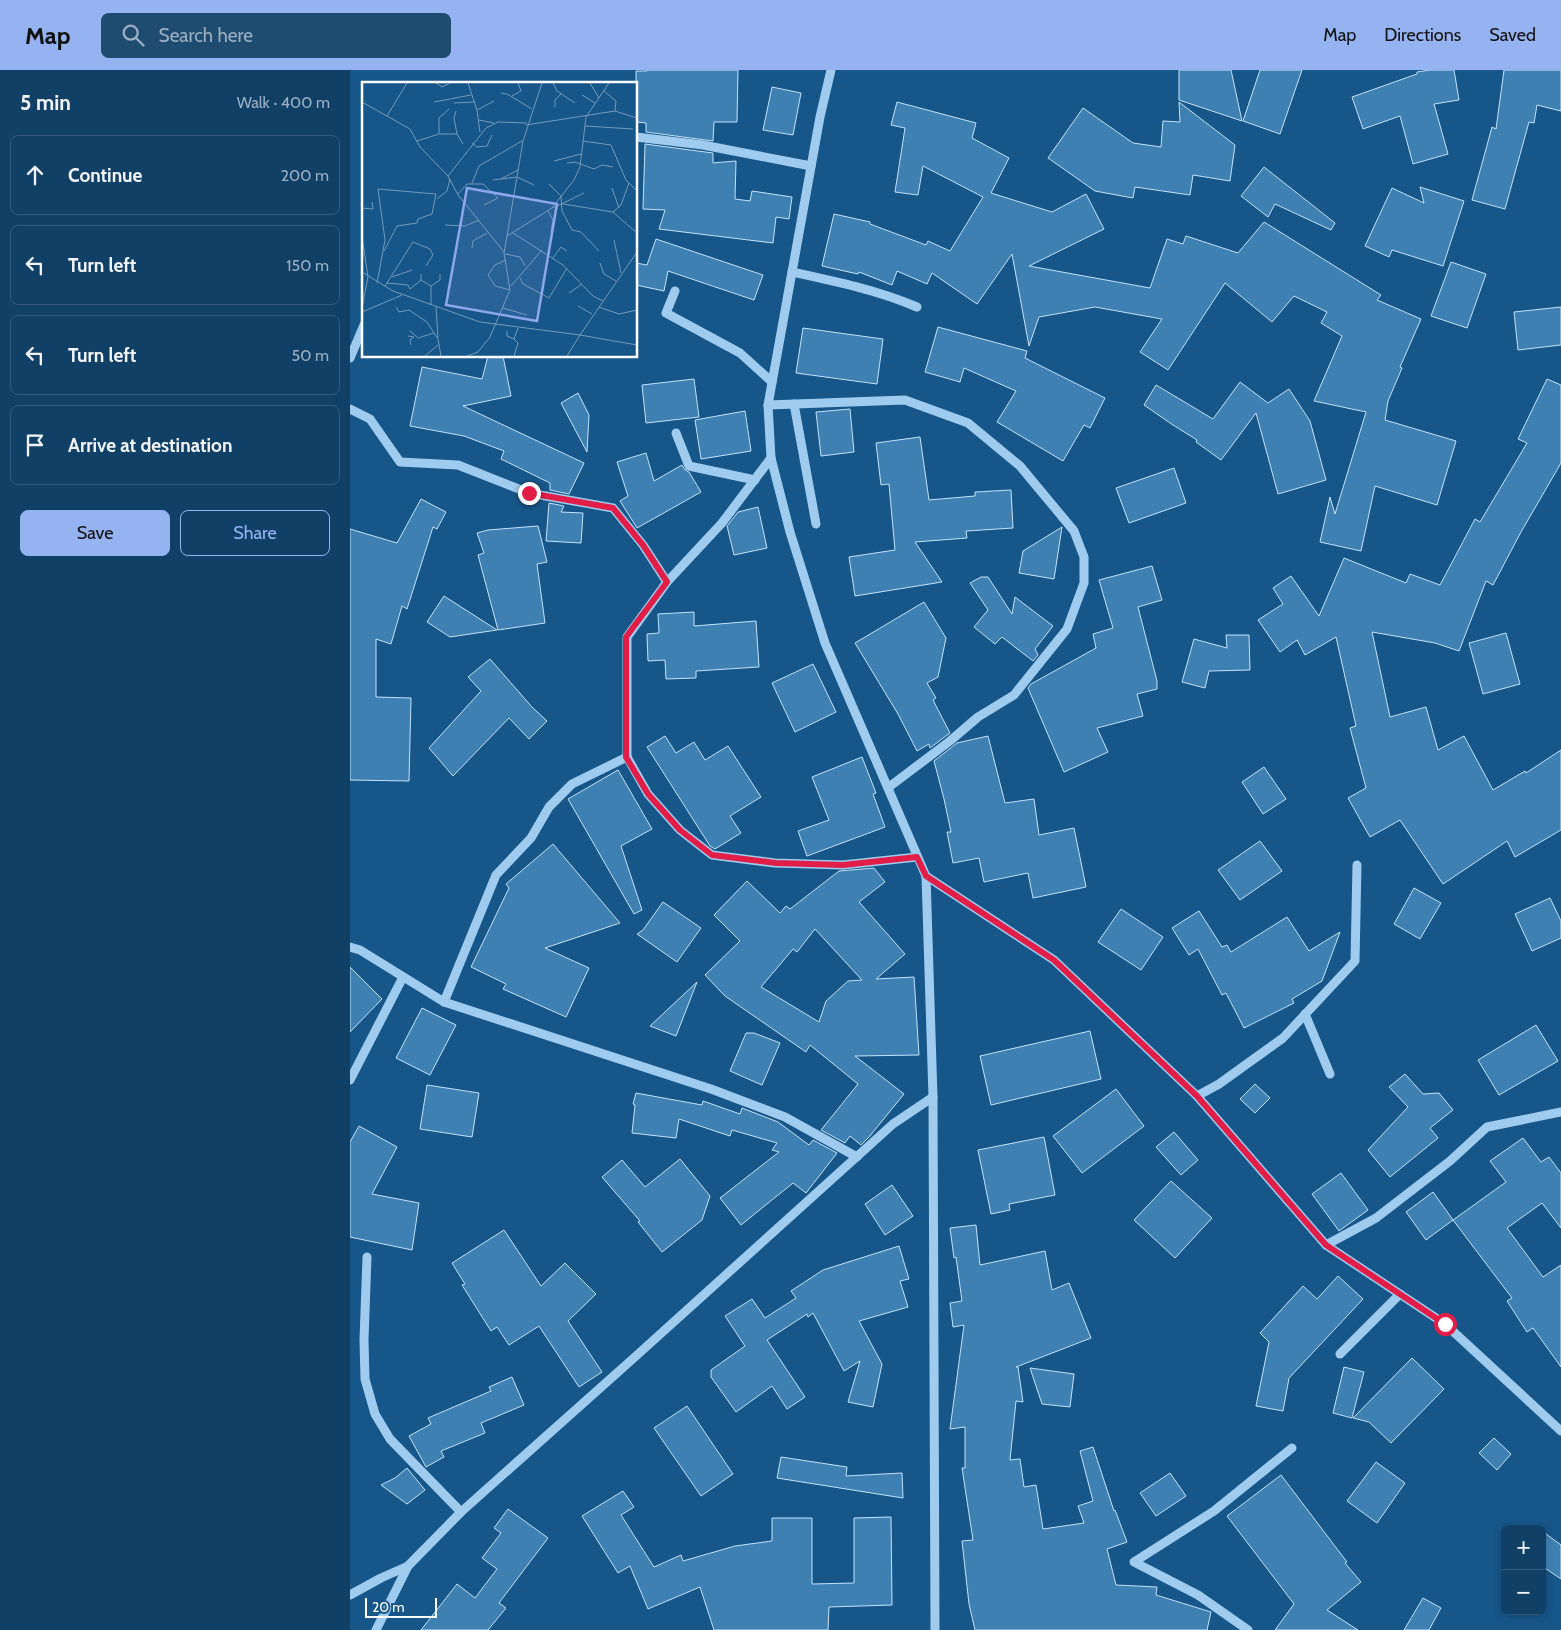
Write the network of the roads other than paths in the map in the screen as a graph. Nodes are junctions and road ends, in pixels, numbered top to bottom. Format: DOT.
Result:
graph roads {
  1 [pos="831,70"];
  2 [pos="638,137"];
  3 [pos="812,166"];
  4 [pos="792,272"];
  5 [pos="675,290"];
  6 [pos="916,307"];
  7 [pos="362,330"];
  8 [pos="350,358"];
  9 [pos="772,382"];
  10 [pos="794,404"];
  11 [pos="768,405"];
  12 [pos="350,409"];
  13 [pos="676,433"];
  14 [pos="771,458"];
  15 [pos="754,480"];
  16 [pos="816,524"];
  17 [pos="667,582"];
  18 [pos="626,757"];
  19 [pos="888,787"];
  20 [pos="917,857"];
  21 [pos="1357,865"];
  22 [pos="926,876"];
  23 [pos="350,946"];
  24 [pos="404,977"];
  25 [pos="444,1002"];
  26 [pos="1305,1014"];
  27 [pos="1330,1074"];
  28 [pos="350,1080"];
  29 [pos="933,1096"];
  30 [pos="1197,1096"];
  31 [pos="1561,1112"];
  32 [pos="857,1157"];
  33 [pos="1326,1245"];
  34 [pos="367,1257"];
  35 [pos="1400,1294"];
  36 [pos="1340,1354"];
  37 [pos="1561,1431"];
  38 [pos="1292,1448"];
  39 [pos="461,1512"];
  40 [pos="408,1566"];
  41 [pos="350,1595"];
  42 [pos="376,1630"];
  43 [pos="935,1630"];
  44 [pos="1248,1630"];
  1 -- 3 [label="street"];
  2 -- 3 [label="street"];
  3 -- 4 [label="street"];
  4 -- 6 [label="street"];
  4 -- 9 [label="street"];
  5 -- 9 [label="street"];
  7 -- 8 [label="street"];
  9 -- 11 [label="street"];
  10 -- 11 [label="street"];
  10 -- 16 [label="street"];
  10 -- 19 [label="street"];
  11 -- 14 [label="street"];
  12 -- 17 [label="street"];
  13 -- 15 [label="street"];
  14 -- 15 [label="street"];
  14 -- 19 [label="street"];
  15 -- 17 [label="street"];
  17 -- 18 [label="street"];
  18 -- 20 [label="street"];
  18 -- 25 [label="street"];
  19 -- 20 [label="street"];
  20 -- 22 [label="street"];
  21 -- 26 [label="street"];
  22 -- 29 [label="street"];
  22 -- 30 [label="street"];
  23 -- 24 [label="street"];
  24 -- 25 [label="street"];
  24 -- 28 [label="street"];
  25 -- 32 [label="street"];
  26 -- 27 [label="street"];
  26 -- 30 [label="street"];
  29 -- 32 [label="street"];
  29 -- 43 [label="street"];
  30 -- 33 [label="street"];
  31 -- 33 [label="street"];
  32 -- 39 [label="street"];
  33 -- 35 [label="street"];
  34 -- 39 [label="street"];
  35 -- 36 [label="street"];
  35 -- 37 [label="street"];
  38 -- 44 [label="street"];
  39 -- 40 [label="street"];
  40 -- 41 [label="street"];
  40 -- 42 [label="street"];
}
